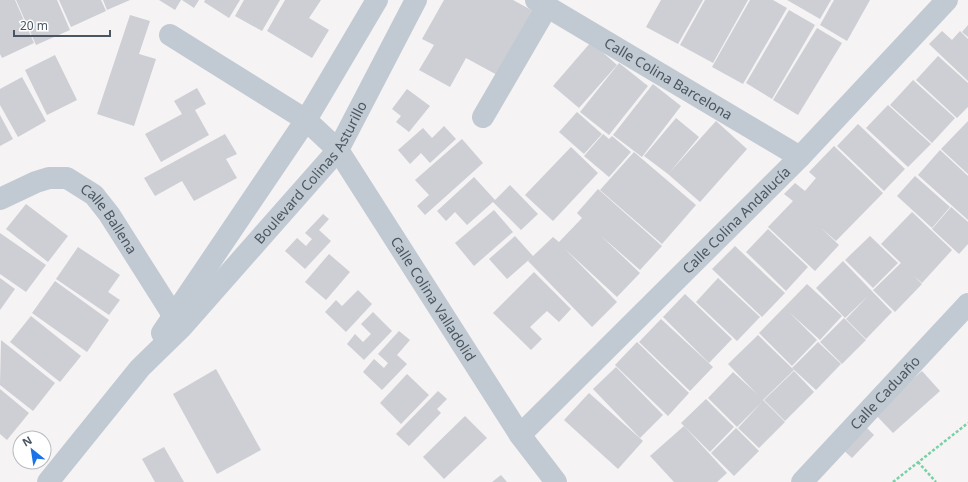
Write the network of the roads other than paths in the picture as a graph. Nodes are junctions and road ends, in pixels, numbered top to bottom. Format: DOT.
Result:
graph roads {
  1 [pos="377,0"];
  2 [pos="416,0"];
  3 [pos="947,0"];
  4 [pos="542,3"];
  5 [pos="170,35"];
  6 [pos="483,117"];
  7 [pos="306,120"];
  8 [pos="338,150"];
  9 [pos="800,157"];
  10 [pos="0,199"];
  11 [pos="968,304"];
  12 [pos="177,322"];
  13 [pos="520,435"];
  14 [pos="48,482"];
  15 [pos="556,482"];
  16 [pos="802,482"];
  1 -- 7 [label="street, Boulevard Colinas Asturillo"];
  2 -- 8 [label="street, Boulevard Colinas Asturillo"];
  3 -- 9 [label="street, Calle Colina Andalucía"];
  4 -- 6 [label="street"];
  4 -- 9 [label="street, Calle Colina Barcelona"];
  5 -- 7 [label="street, Calle Colina Valladolid"];
  7 -- 8 [label="street, Calle Colina Valladolid"];
  7 -- 12 [label="street, Boulevard Colinas Asturillo"];
  8 -- 12 [label="street, Boulevard Colinas Asturillo"];
  8 -- 13 [label="street, Calle Colina Valladolid"];
  9 -- 13 [label="street, Calle Colina Andalucía"];
  10 -- 12 [label="street, Calle Ballena"];
  11 -- 16 [label="street, Calle Caduaño"];
  12 -- 14 [label="street"];
  13 -- 15 [label="street, Calle Colina Valladolid"];
}
